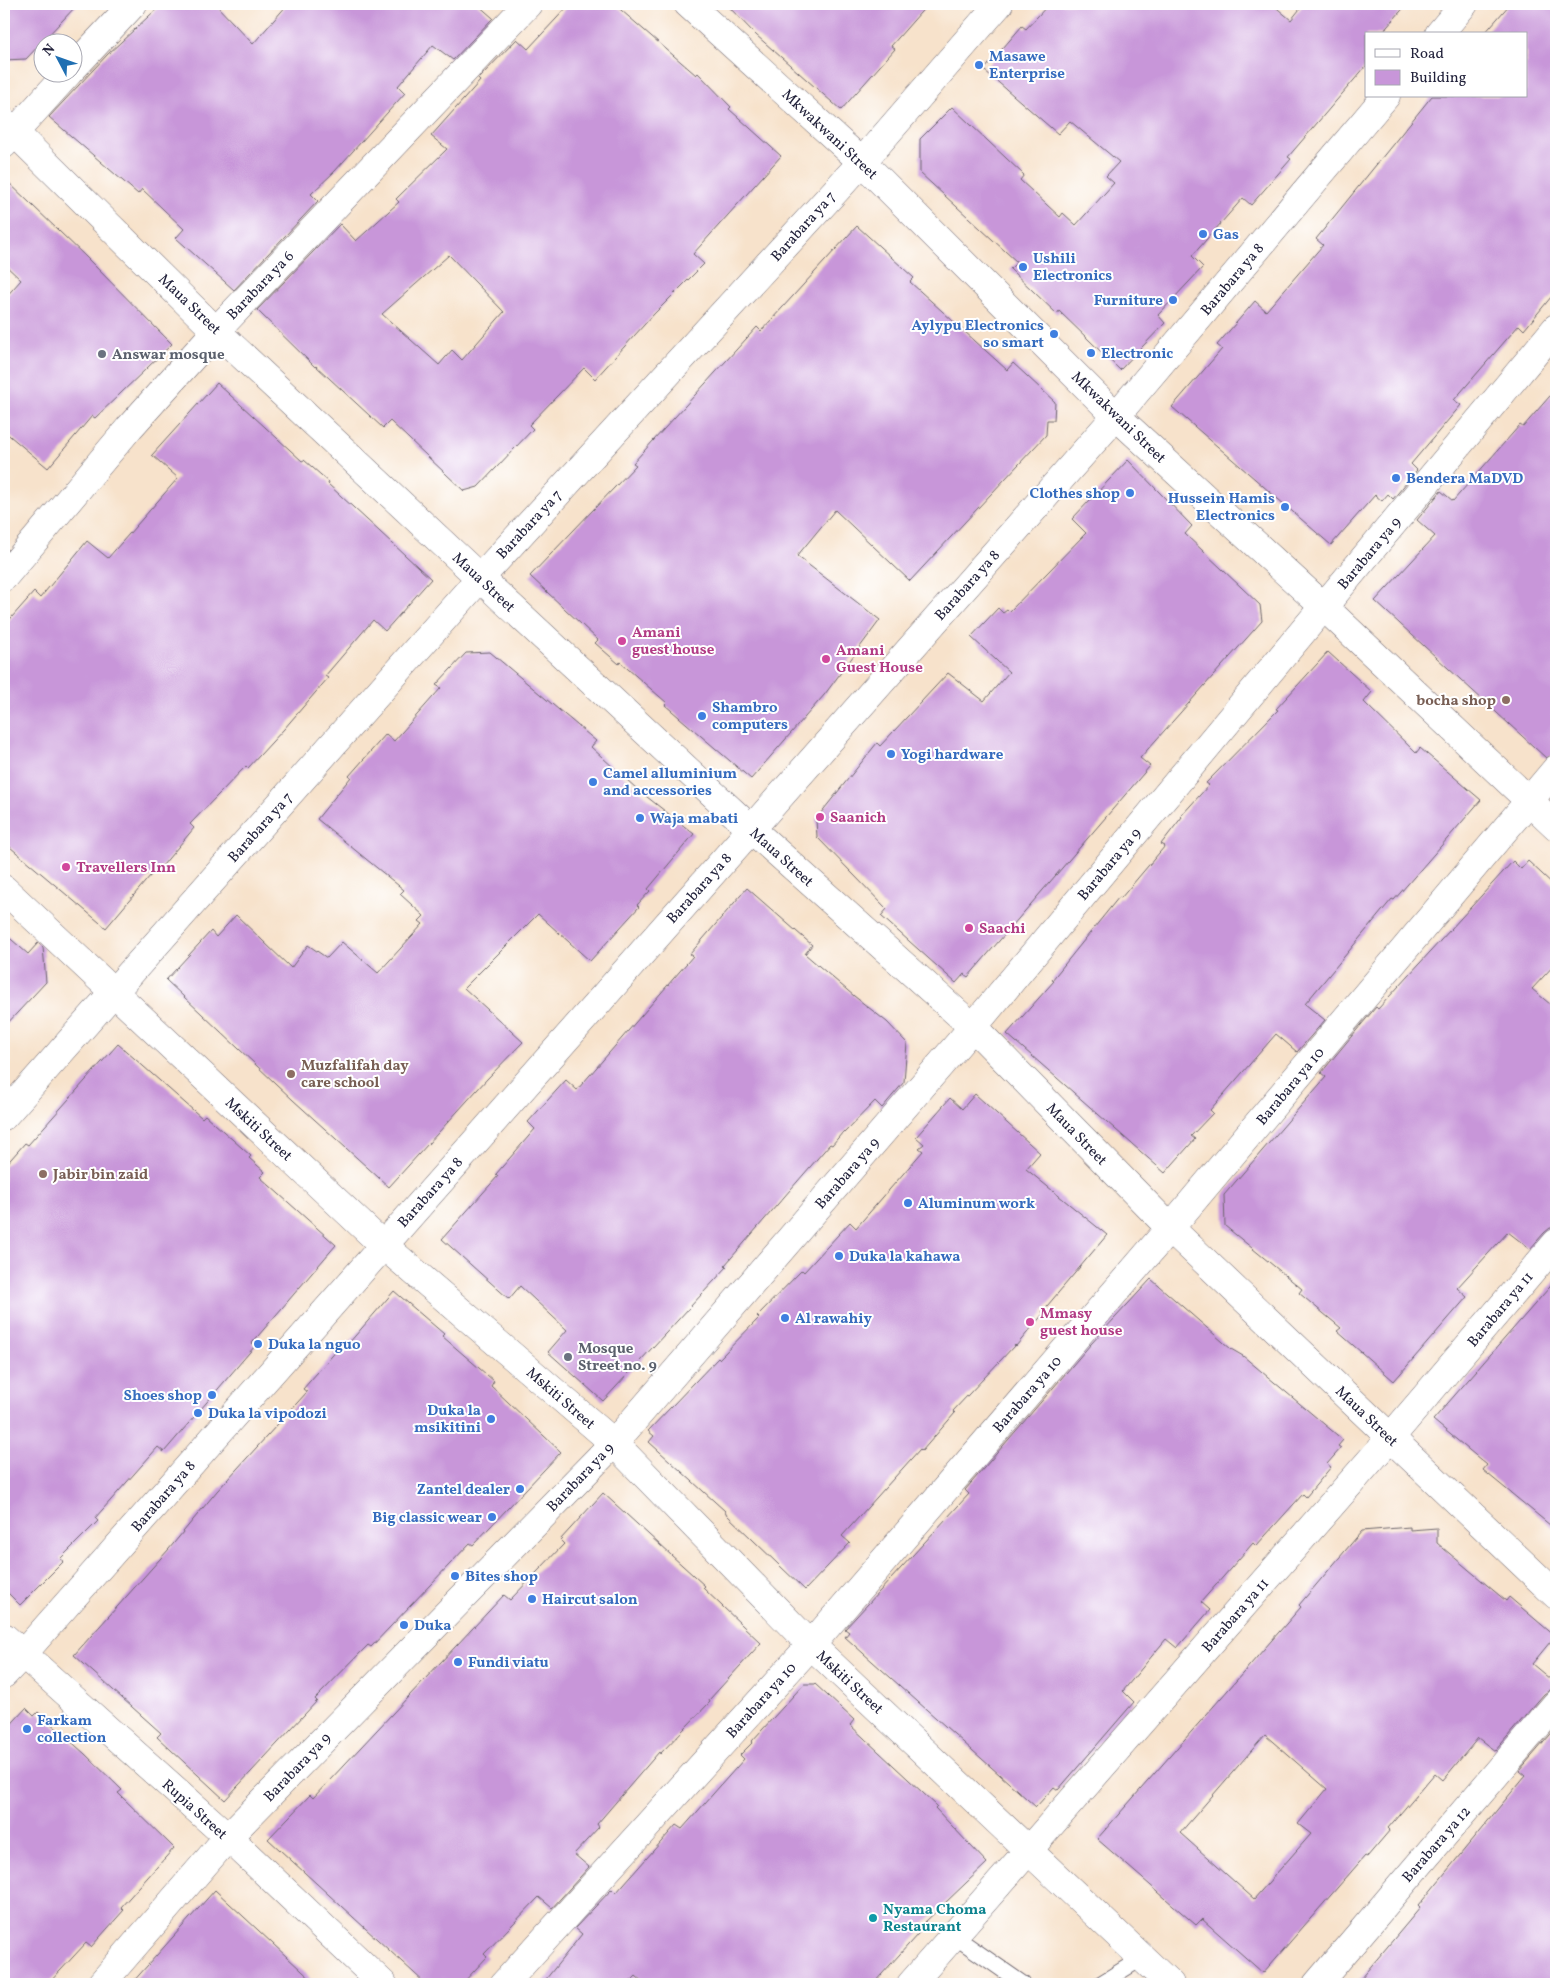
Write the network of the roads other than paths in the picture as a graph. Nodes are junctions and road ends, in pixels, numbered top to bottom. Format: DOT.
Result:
graph roads {
  1 [pos="132,4"];
  2 [pos="528,4"];
  3 [pos="688,4"];
  4 [pos="999,4"];
  5 [pos="1464,4"];
  6 [pos="1441,32"];
  7 [pos="82,58"];
  8 [pos="59,82"];
  9 [pos="1384,98"];
  10 [pos="7,133"];
  11 [pos="862,162"];
  12 [pos="1556,328"];
  13 [pos="216,331"];
  14 [pos="1116,416"];
  15 [pos="4,577"];
  16 [pos="480,578"];
  17 [pos="1324,608"];
  18 [pos="1556,770"];
  19 [pos="1530,801"];
  20 [pos="1556,826"];
  21 [pos="751,829"];
  22 [pos="4,889"];
  23 [pos="113,992"];
  24 [pos="973,1027"];
  25 [pos="4,1116"];
  26 [pos="1170,1228"];
  27 [pos="1556,1243"];
  28 [pos="383,1245"];
  29 [pos="1390,1438"];
  30 [pos="614,1443"];
  31 [pos="1556,1595"];
  32 [pos="810,1645"];
  33 [pos="10,1655"];
  34 [pos="1556,1704"];
  35 [pos="228,1838"];
  36 [pos="1027,1850"];
  37 [pos="954,1936"];
  38 [pos="1142,1958"];
  39 [pos="100,1984"];
  40 [pos="383,1984"];
  41 [pos="504,1984"];
  42 [pos="911,1984"];
  43 [pos="1023,1984"];
  44 [pos="1100,1984"];
  45 [pos="1170,1984"];
  46 [pos="1316,1984"];
  1 -- 7 [label="street"];
  2 -- 13 [label="street, Barabara ya 6"];
  3 -- 11 [label="street, Mkwakwani Street"];
  4 -- 11 [label="street, Barabara ya 7"];
  5 -- 6 [label="street"];
  8 -- 10 [label="street"];
  9 -- 14 [label="street, Barabara ya 8"];
  10 -- 13 [label="street, Maua Street"];
  11 -- 14 [label="street, Mkwakwani Street"];
  11 -- 16 [label="street, Barabara ya 7"];
  12 -- 17 [label="street, Barabara ya 9"];
  13 -- 15 [label="street, Barabara ya 6"];
  13 -- 16 [label="street, Maua Street"];
  14 -- 17 [label="street, Mkwakwani Street"];
  14 -- 21 [label="street, Barabara ya 8"];
  16 -- 21 [label="street, Maua Street"];
  16 -- 23 [label="street, Barabara ya 7"];
  17 -- 19 [label="street, Mkwakwani Street"];
  17 -- 24 [label="street, Barabara ya 9"];
  18 -- 19 [label="street, Barabara ya 10"];
  19 -- 20 [label="street, Mkwakwani Street"];
  19 -- 26 [label="street, Barabara ya 10"];
  21 -- 24 [label="street, Maua Street"];
  21 -- 28 [label="street, Barabara ya 8"];
  22 -- 23 [label="street, Mskiti Street"];
  23 -- 25 [label="street, Barabara ya 7"];
  23 -- 28 [label="street, Mskiti Street"];
  24 -- 26 [label="street, Maua Street"];
  24 -- 30 [label="street, Barabara ya 9"];
  26 -- 29 [label="street, Maua Street"];
  26 -- 32 [label="street, Barabara ya 10"];
  27 -- 29 [label="street, Barabara ya 11"];
  28 -- 30 [label="street, Mskiti Street"];
  28 -- 33 [label="street, Barabara ya 8"];
  29 -- 31 [label="street, Maua Street"];
  29 -- 36 [label="street, Barabara ya 11"];
  30 -- 32 [label="street, Mskiti Street"];
  30 -- 35 [label="street, Barabara ya 9"];
  32 -- 36 [label="street, Mskiti Street"];
  32 -- 41 [label="street, Barabara ya 10"];
  33 -- 35 [label="street, Rupia Street"];
  34 -- 46 [label="street, Barabara ya 12"];
  35 -- 39 [label="street, Barabara ya 9"];
  35 -- 40 [label="street, Rupia Street"];
  36 -- 37 [label="street, Barabara ya 11"];
  36 -- 38 [label="street, Mskiti Street"];
  37 -- 42 [label="street, Barabara ya 11"];
  37 -- 43 [label="lane"];
  38 -- 44 [label="lane"];
  38 -- 45 [label="street, Mskiti Street"];
}
